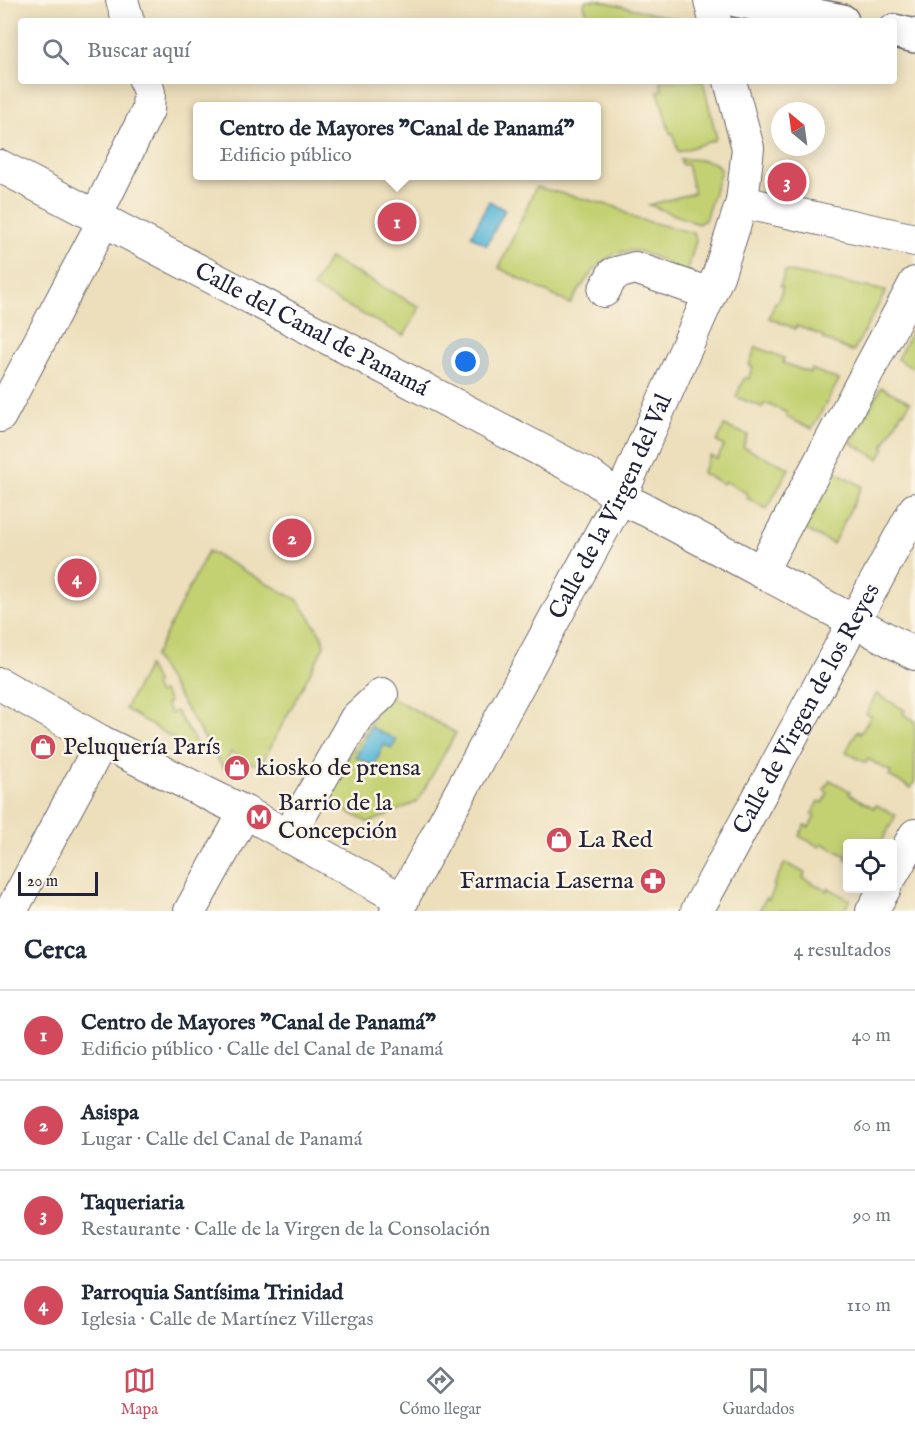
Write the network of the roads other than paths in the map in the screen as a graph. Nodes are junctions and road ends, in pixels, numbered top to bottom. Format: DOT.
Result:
graph roads {
  1 [pos="122,0"];
  2 [pos="710,0"];
  3 [pos="736,0"];
  4 [pos="127,18"];
  5 [pos="714,18"];
  6 [pos="827,18"];
  7 [pos="897,33"];
  8 [pos="915,36"];
  9 [pos="731,84"];
  10 [pos="147,87"];
  11 [pos="0,166"];
  12 [pos="742,202"];
  13 [pos="99,220"];
  14 [pos="915,240"];
  15 [pos="915,283"];
  16 [pos="604,291"];
  17 [pos="710,294"];
  18 [pos="0,416"];
  19 [pos="620,498"];
  20 [pos="915,509"];
  21 [pos="761,572"];
  22 [pos="855,622"];
  23 [pos="915,654"];
  24 [pos="0,684"];
  25 [pos="382,694"];
  26 [pos="102,742"];
  27 [pos="250,816"];
  28 [pos="915,835"];
  29 [pos="288,837"];
  30 [pos="897,866"];
  31 [pos="882,893"];
  32 [pos="399,906"];
  33 [pos="11,911"];
  34 [pos="190,911"];
  35 [pos="697,911"];
  36 [pos="872,911"];
  1 -- 4 [label="street"];
  2 -- 5 [label="street"];
  3 -- 6 [label="street"];
  7 -- 8 [label="street"];
  9 -- 12 [label="street, Calle de la Virgen del Val"];
  10 -- 13 [label="street"];
  11 -- 13 [label="street, Calle del Canal de Panamá"];
  12 -- 14 [label="street"];
  12 -- 17 [label="street, Calle de la Virgen del Val"];
  13 -- 18 [label="street"];
  13 -- 19 [label="street, Calle del Canal de Panamá"];
  15 -- 21 [label="street"];
  16 -- 17 [label="street"];
  17 -- 19 [label="street, Calle de la Virgen del Val"];
  19 -- 21 [label="street, Calle del Canal de Panamá"];
  19 -- 32 [label="street, Calle de la Virgen del Val"];
  20 -- 22 [label="street, Calle de Virgen de los Reyes"];
  21 -- 22 [label="street, Calle del Canal de Panamá"];
  22 -- 23 [label="street, Calle del Canal de Panamá"];
  22 -- 35 [label="street, Calle de Virgen de los Reyes"];
  24 -- 26 [label="street"];
  25 -- 29 [label="street"];
  26 -- 27 [label="street"];
  26 -- 33 [label="street"];
  27 -- 29 [label="street"];
  27 -- 34 [label="street"];
  28 -- 30 [label="street"];
  29 -- 32 [label="street"];
  31 -- 36 [label="street"];
}
